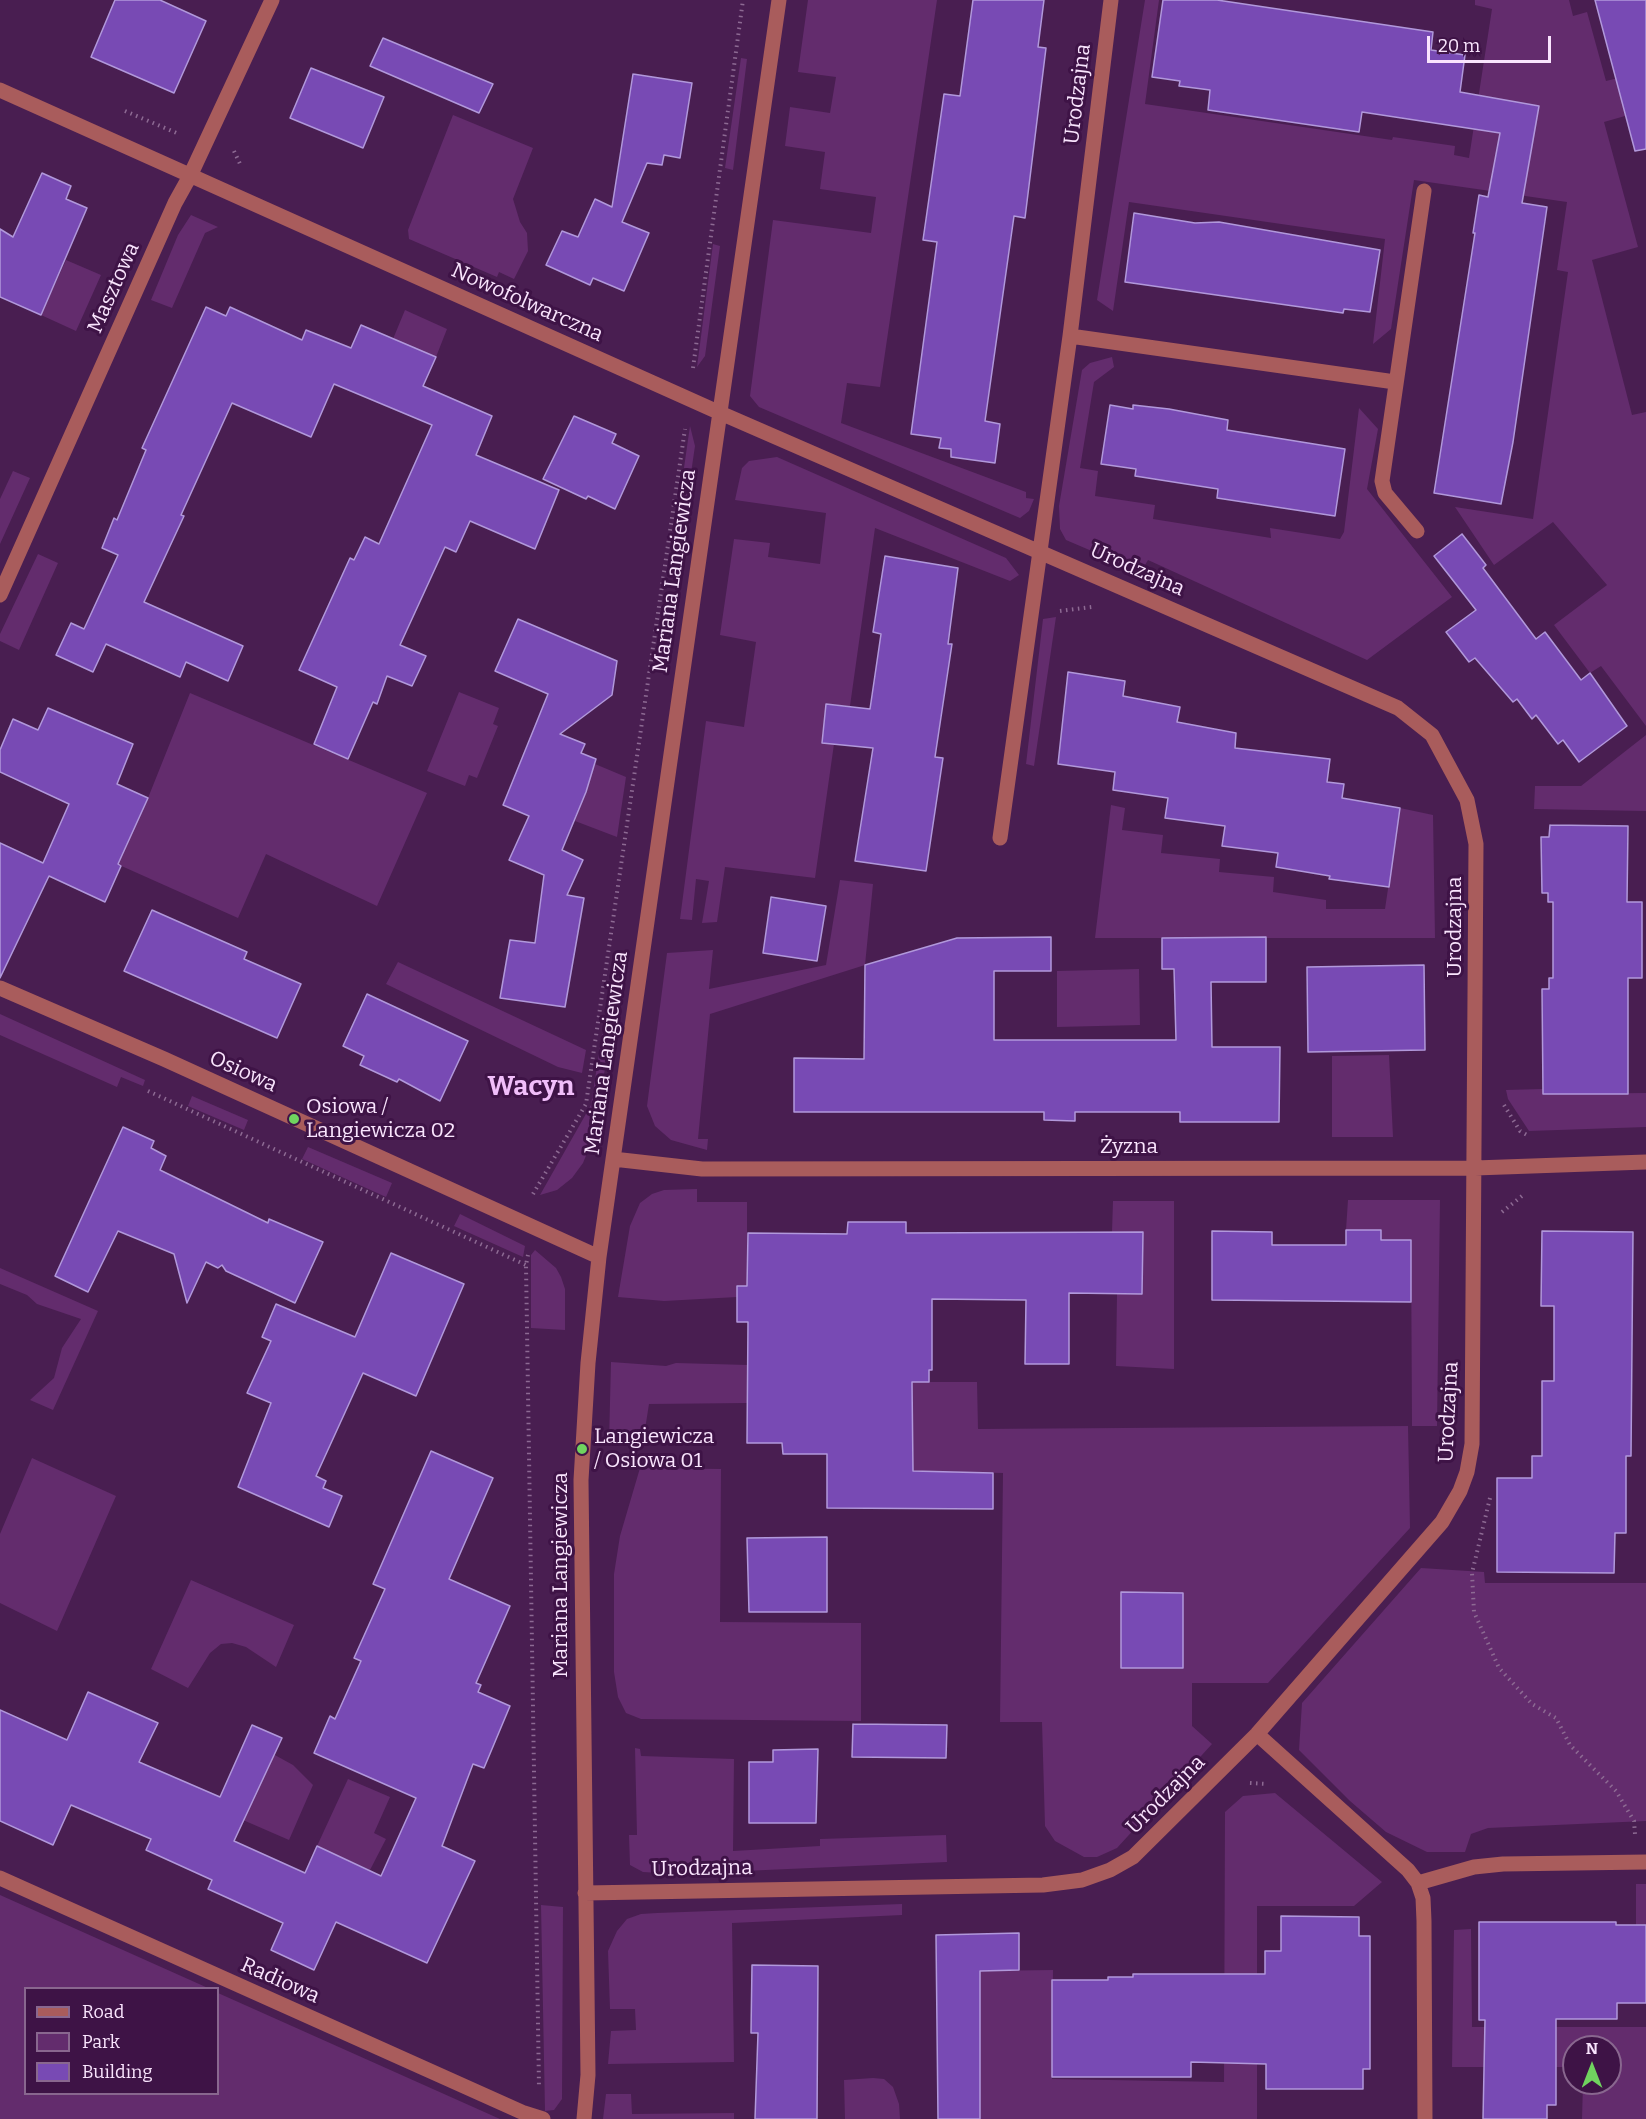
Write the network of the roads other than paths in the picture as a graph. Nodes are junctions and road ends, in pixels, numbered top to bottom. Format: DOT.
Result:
graph roads {
  1 [pos="272,0"];
  2 [pos="779,0"];
  3 [pos="1111,0"];
  4 [pos="0,90"];
  5 [pos="190,176"];
  6 [pos="1424,190"];
  7 [pos="1070,336"];
  8 [pos="1395,382"];
  9 [pos="718,412"];
  10 [pos="1417,531"];
  11 [pos="1038,550"];
  12 [pos="0,595"];
  13 [pos="1000,838"];
  14 [pos="0,988"];
  15 [pos="613,1159"];
  16 [pos="1646,1162"];
  17 [pos="1475,1168"];
  18 [pos="599,1257"];
  19 [pos="1257,1734"];
  20 [pos="1646,1862"];
  21 [pos="0,1878"];
  22 [pos="1418,1883"];
  23 [pos="585,1893"];
  24 [pos="543,2119"];
  25 [pos="584,2119"];
  26 [pos="1425,2119"];
  1 -- 5 [label="street, Masztowa"];
  2 -- 9 [label="street, Mariana Langiewicza"];
  3 -- 7 [label="street, Urodzajna"];
  4 -- 5 [label="street, Nowofolwarczna"];
  5 -- 9 [label="street, Nowofolwarczna"];
  5 -- 12 [label="street, Masztowa"];
  6 -- 8 [label="street"];
  7 -- 8 [label="street"];
  7 -- 11 [label="street, Urodzajna"];
  8 -- 10 [label="street"];
  9 -- 11 [label="street, Nowofolwarczna"];
  9 -- 15 [label="street, Mariana Langiewicza"];
  11 -- 13 [label="street, Urodzajna"];
  11 -- 17 [label="street, Urodzajna"];
  14 -- 18 [label="street, Osiowa"];
  15 -- 17 [label="street, Żyzna"];
  15 -- 18 [label="street, Mariana Langiewicza"];
  16 -- 17 [label="street, Żyzna"];
  17 -- 19 [label="street, Urodzajna"];
  18 -- 23 [label="street, Mariana Langiewicza"];
  19 -- 22 [label="street"];
  19 -- 23 [label="street, Urodzajna"];
  20 -- 22 [label="street"];
  21 -- 24 [label="street, Radiowa"];
  22 -- 26 [label="street"];
  23 -- 25 [label="street, Mariana Langiewicza"];
}
